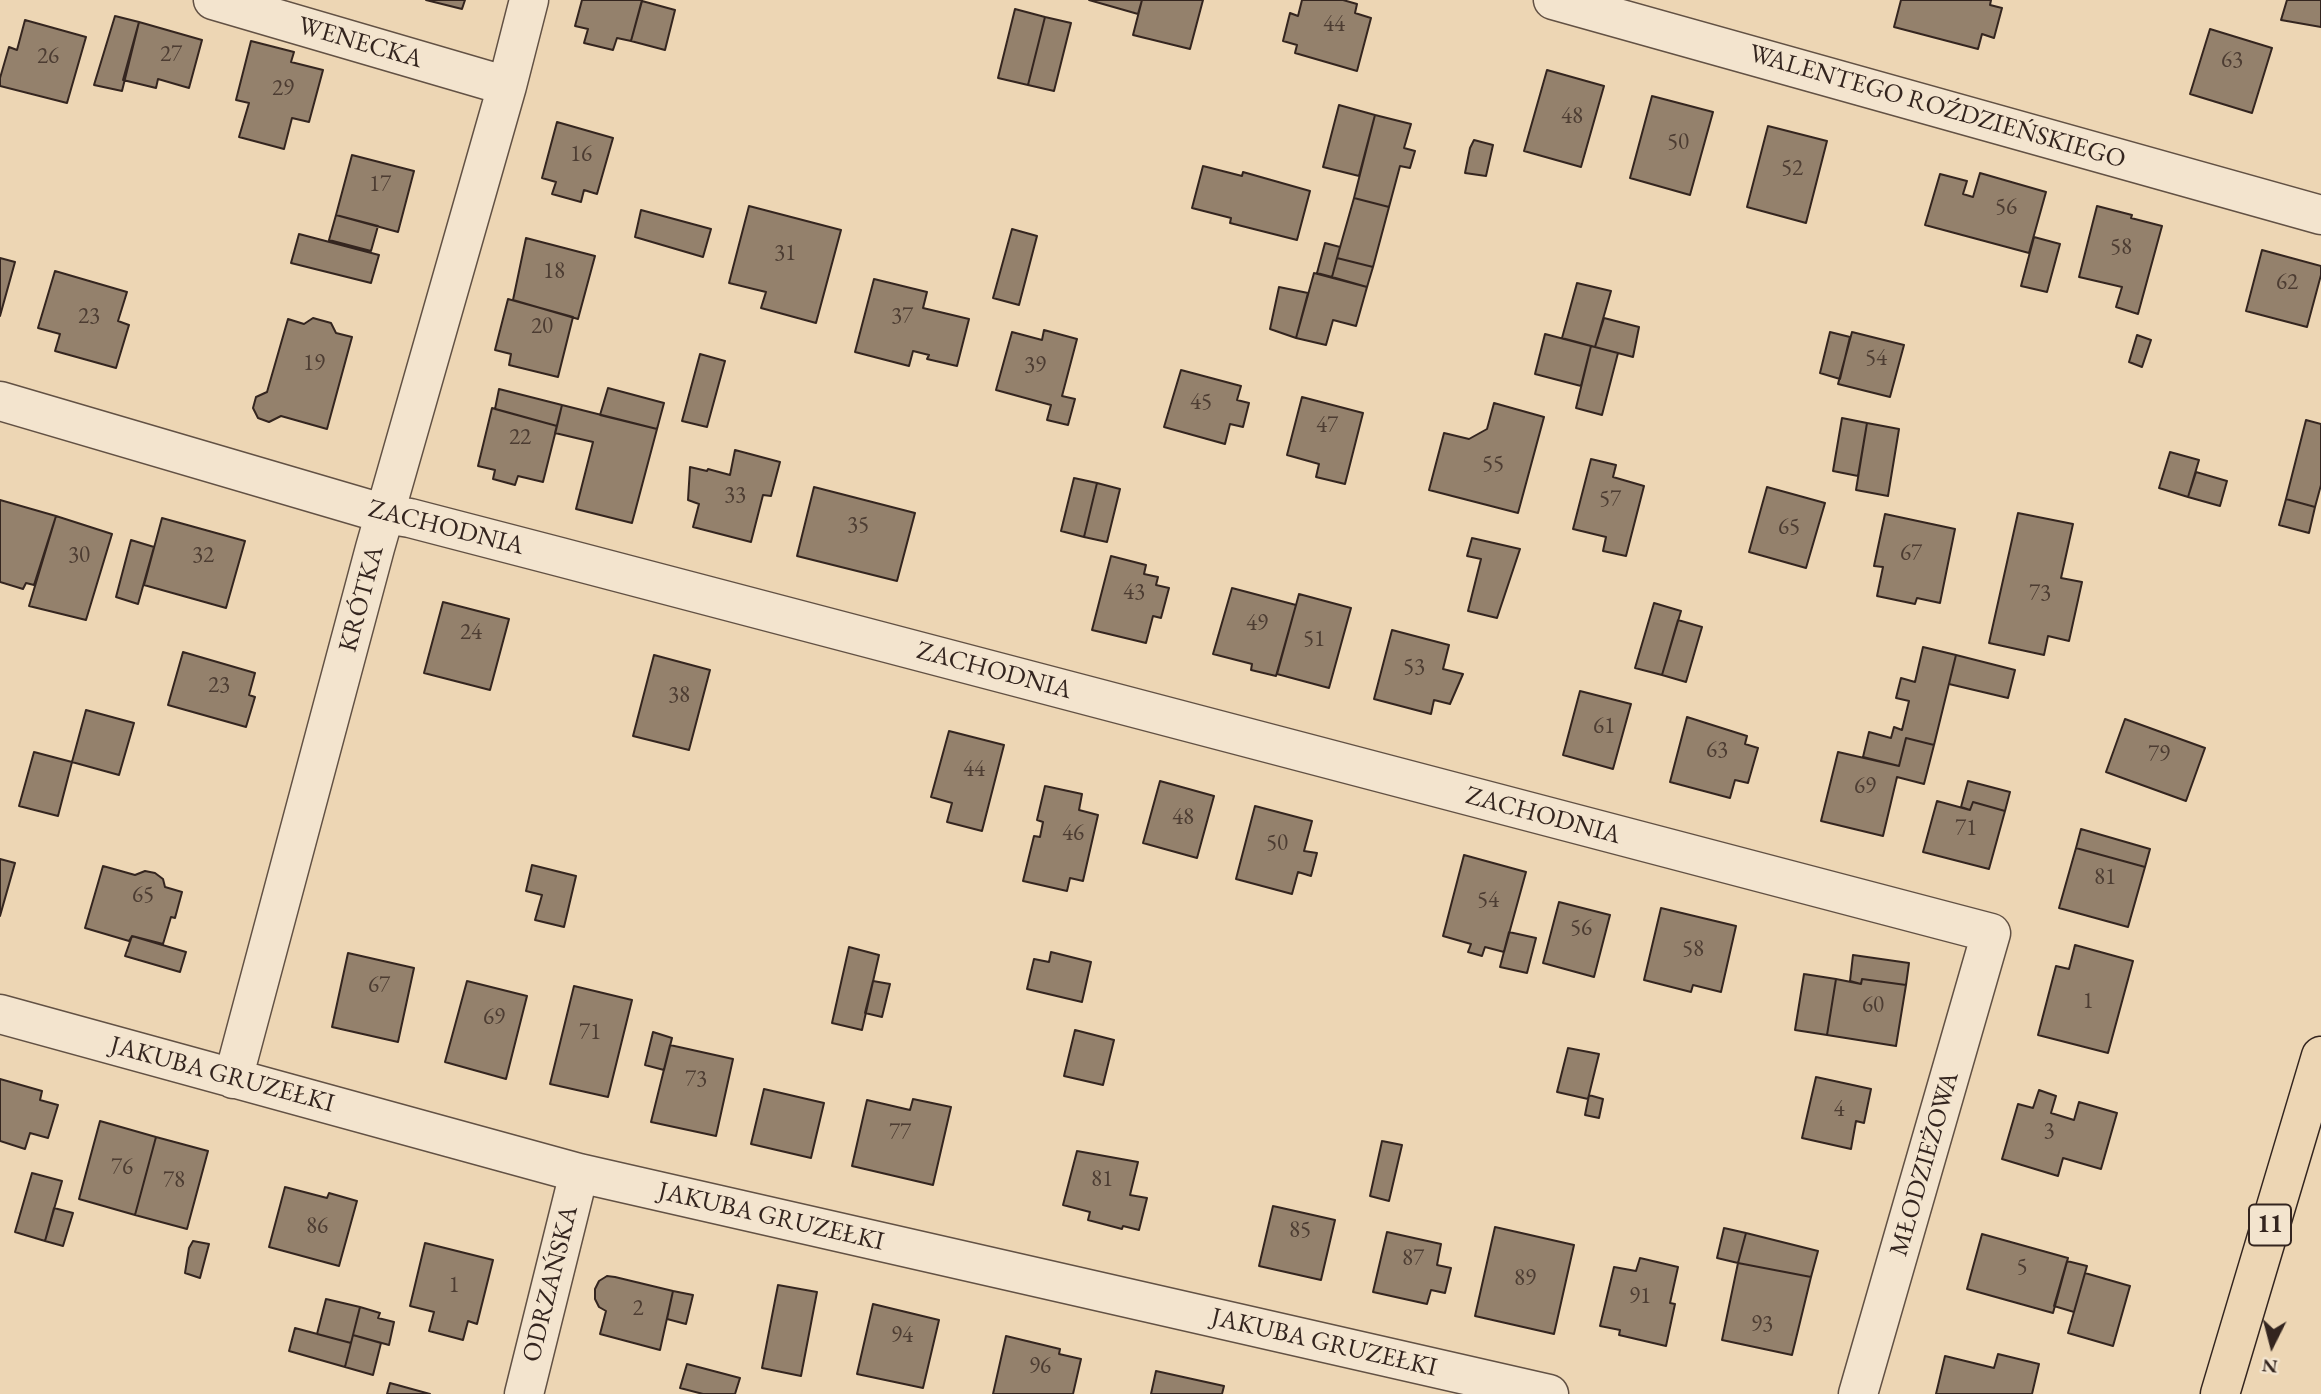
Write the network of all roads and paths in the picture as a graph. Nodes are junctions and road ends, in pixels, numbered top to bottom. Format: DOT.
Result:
graph roads {
  1 [pos="213,0"];
  2 [pos="529,0"];
  3 [pos="1553,0"];
  4 [pos="507,86"];
  5 [pos="2321,215"];
  6 [pos="0,401"];
  7 [pos="385,514"];
  8 [pos="1992,933"];
  9 [pos="0,1014"];
  10 [pos="2321,1056"];
  11 [pos="233,1079"];
  12 [pos="579,1173"];
  13 [pos="524,1394"];
  14 [pos="1549,1394"];
  15 [pos="1858,1394"];
  16 [pos="2220,1394"];
  1 -- 4 [label="street, WENECKA"];
  2 -- 4 [label="street, KRÓTKA"];
  3 -- 5 [label="street, WALENTEGO ROŹDZIEŃSKIEGO"];
  4 -- 7 [label="street, KRÓTKA"];
  6 -- 7 [label="street, ZACHODNIA"];
  7 -- 8 [label="street, ZACHODNIA"];
  7 -- 11 [label="street, KRÓTKA"];
  8 -- 15 [label="street, MŁODZIEŻOWA"];
  9 -- 11 [label="street, JAKUBA GRUZEŁKI"];
  10 -- 16 [label="highway, 11"];
  11 -- 12 [label="street, JAKUBA GRUZEŁKI"];
  12 -- 13 [label="street, ODRZAŃSKA"];
  12 -- 14 [label="street, JAKUBA GRUZEŁKI"];
}
